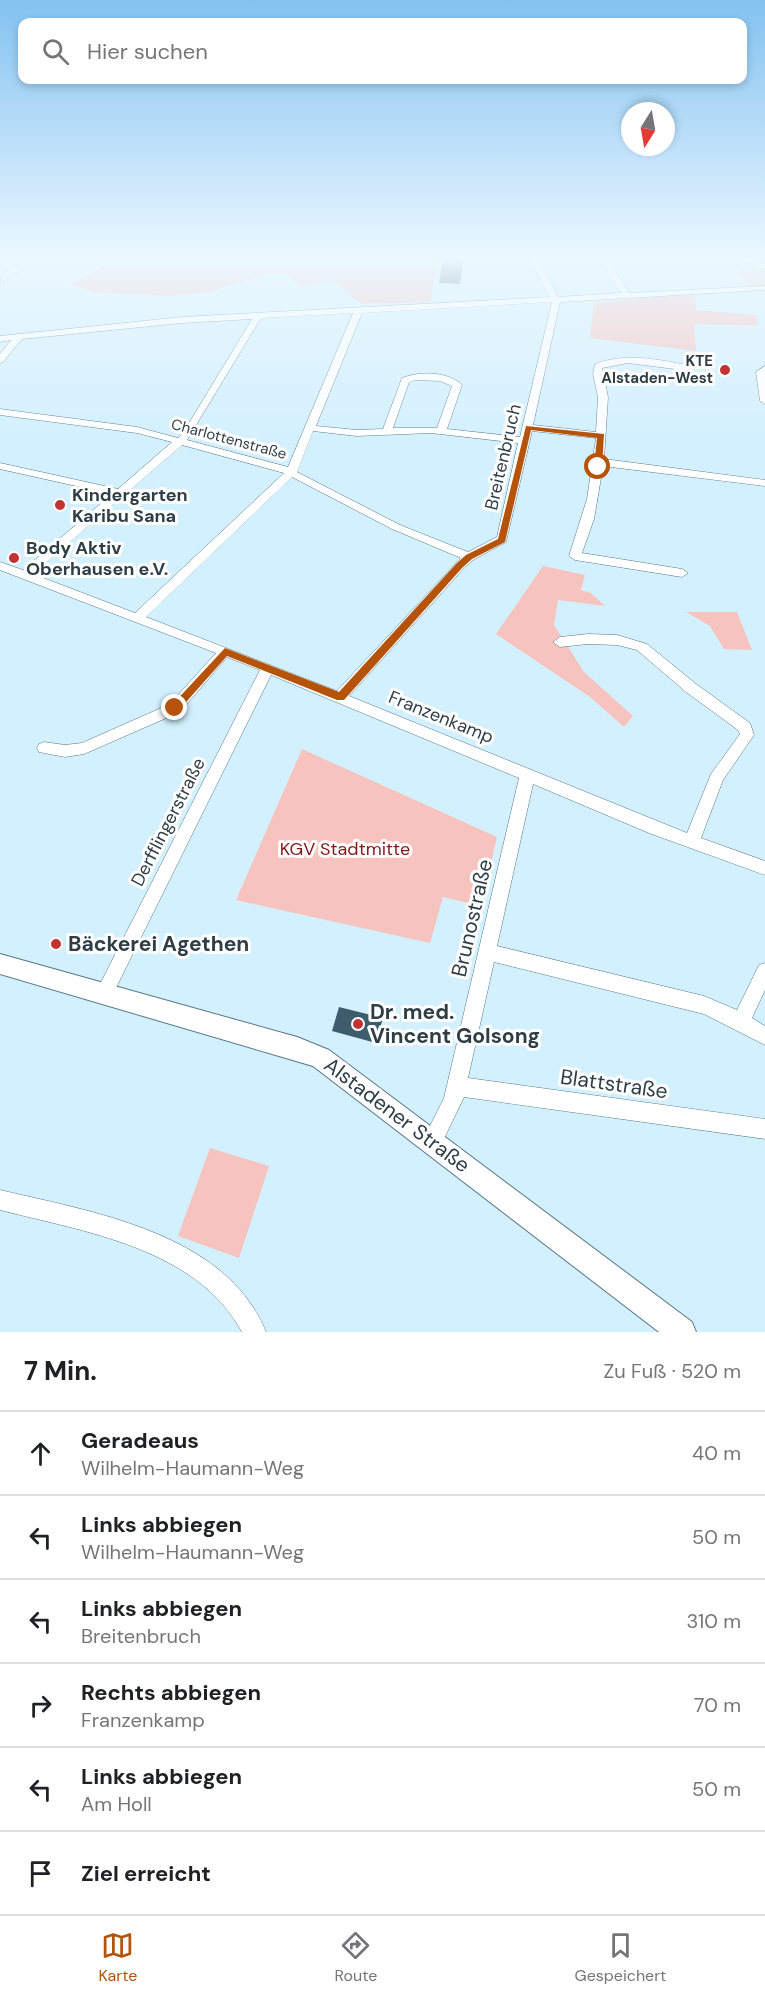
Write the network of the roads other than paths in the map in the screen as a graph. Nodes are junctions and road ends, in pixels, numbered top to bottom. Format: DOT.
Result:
graph roads {
  1 [pos="212,319"];
  2 [pos="256,319"];
  3 [pos="355,319"];
  4 [pos="552,319"];
  5 [pos="19,337"];
  6 [pos="0,339"];
  7 [pos="0,360"];
  8 [pos="684,367"];
  9 [pos="763,369"];
  10 [pos="765,401"];
  11 [pos="0,412"];
  12 [pos="528,427"];
  13 [pos="310,428"];
  14 [pos="387,431"];
  15 [pos="441,431"];
  16 [pos="601,436"];
  17 [pos="181,441"];
  18 [pos="524,441"];
  19 [pos="599,462"];
  20 [pos="0,466"];
  21 [pos="292,471"];
  22 [pos="765,483"];
  23 [pos="121,493"];
  24 [pos="469,557"];
  25 [pos="0,566"];
  26 [pos="682,573"];
  27 [pos="25,575"];
  28 [pos="137,618"];
  29 [pos="561,642"];
  30 [pos="225,651"];
  31 [pos="268,668"];
  32 [pos="340,697"];
  33 [pos="44,748"];
  34 [pos="528,773"];
  35 [pos="692,842"];
  36 [pos="765,868"];
  37 [pos="487,952"];
  38 [pos="0,964"];
  39 [pos="765,971"];
  40 [pos="104,994"];
  41 [pos="741,1021"];
  42 [pos="765,1036"];
  43 [pos="456,1086"];
  44 [pos="765,1129"];
  45 [pos="433,1140"];
  46 [pos="0,1200"];
  47 [pos="255,1332"];
  48 [pos="682,1332"];
  1 -- 5 [label="street"];
  2 -- 17 [label="street"];
  3 -- 13 [label="street"];
  4 -- 12 [label="street, Breitenbruch"];
  5 -- 6 [label="street"];
  5 -- 7 [label="street"];
  8 -- 16 [label="street"];
  9 -- 10 [label="street"];
  11 -- 17 [label="street, Charlottenstraße"];
  12 -- 16 [label="street"];
  12 -- 18 [label="street, Breitenbruch"];
  13 -- 14 [label="street"];
  13 -- 21 [label="street"];
  14 -- 15 [label="street"];
  14 -- 15 [label="street"];
  15 -- 18 [label="street"];
  16 -- 19 [label="street"];
  17 -- 21 [label="street, Charlottenstraße"];
  17 -- 23 [label="street"];
  18 -- 24 [label="street, Breitenbruch"];
  19 -- 22 [label="street"];
  19 -- 26 [label="street"];
  20 -- 23 [label="street"];
  21 -- 24 [label="street, Charlottenstraße"];
  21 -- 28 [label="street"];
  23 -- 27 [label="street"];
  24 -- 32 [label="street, Breitenbruch"];
  25 -- 27 [label="street, Franzenkamp"];
  27 -- 28 [label="street, Franzenkamp"];
  28 -- 30 [label="street, Franzenkamp"];
  29 -- 35 [label="street"];
  30 -- 31 [label="street, Franzenkamp"];
  30 -- 33 [label="street"];
  31 -- 32 [label="street, Franzenkamp"];
  31 -- 40 [label="street, Derfflingerstraße"];
  32 -- 34 [label="street, Franzenkamp"];
  34 -- 35 [label="street, Franzenkamp"];
  34 -- 37 [label="street, Brunostraße"];
  35 -- 36 [label="street, Franzenkamp"];
  37 -- 41 [label="street"];
  37 -- 43 [label="street, Brunostraße"];
  38 -- 40 [label="street, Alstadener Straße"];
  39 -- 41 [label="street"];
  40 -- 45 [label="street, Alstadener Straße"];
  41 -- 42 [label="street"];
  43 -- 44 [label="street, Blattstraße"];
  43 -- 45 [label="street, Brunostraße"];
  45 -- 48 [label="street, Alstadener Straße"];
  46 -- 47 [label="street"];
}
